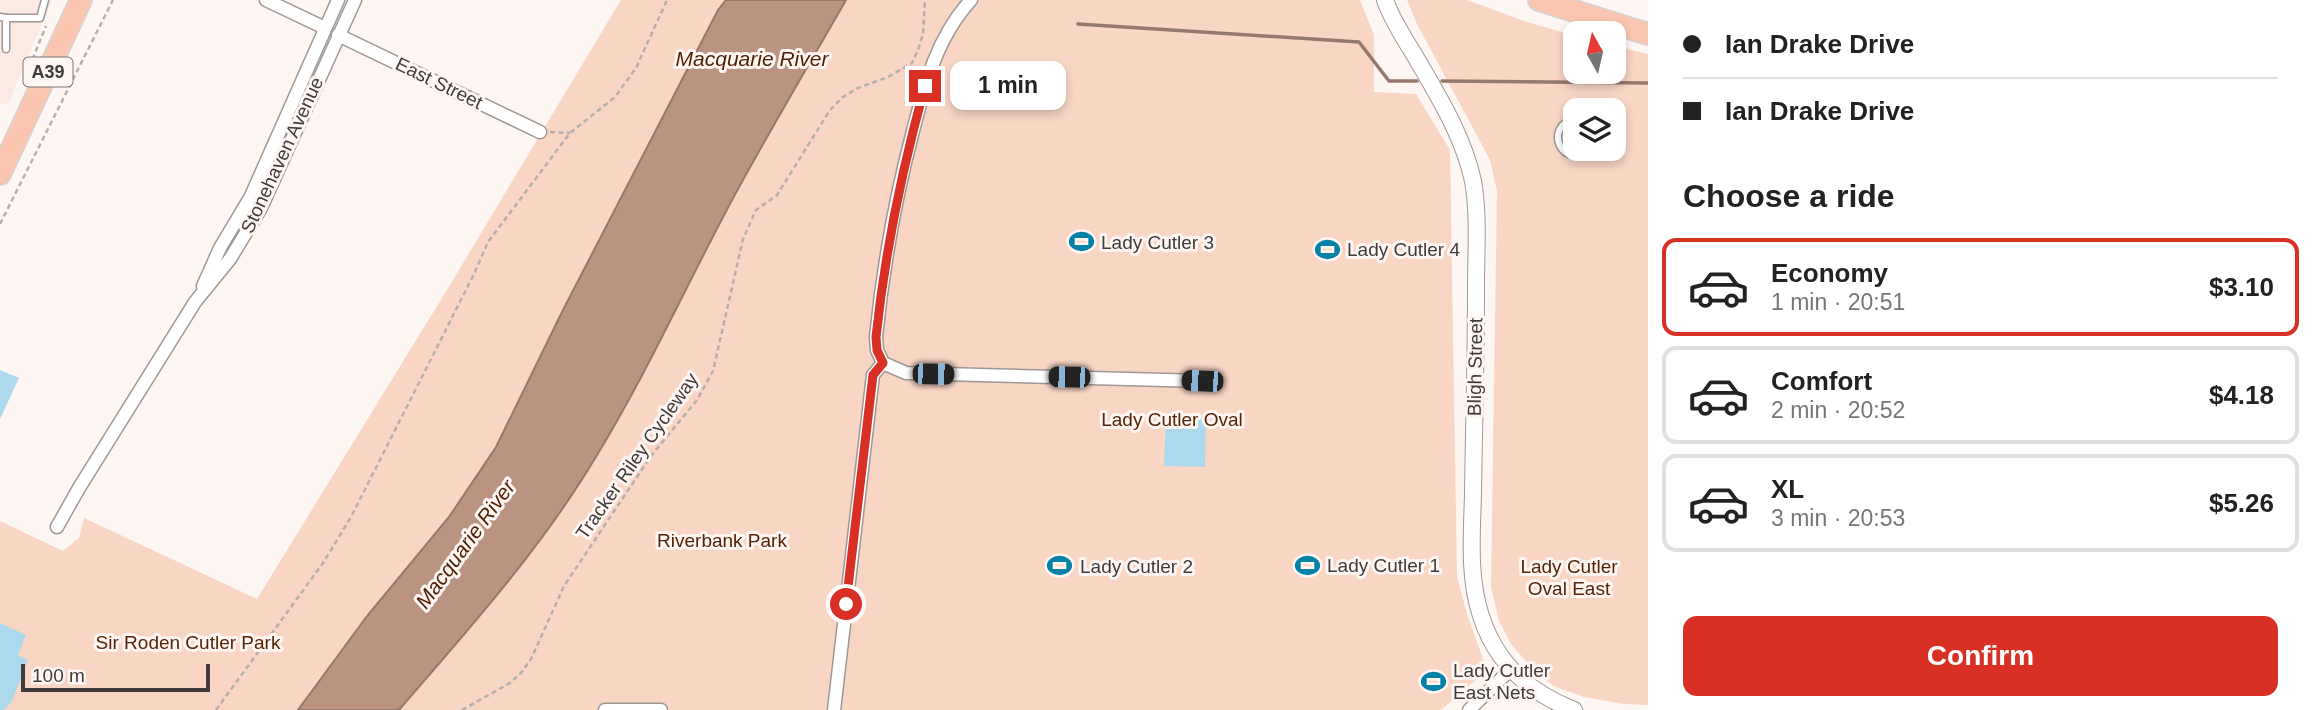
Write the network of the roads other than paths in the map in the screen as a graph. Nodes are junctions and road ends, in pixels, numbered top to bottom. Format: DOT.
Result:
graph roads {
  1 [pos="45,0"];
  2 [pos="81,0"];
  3 [pos="265,0"];
  4 [pos="338,0"];
  5 [pos="355,0"];
  6 [pos="971,0"];
  7 [pos="1385,0"];
  8 [pos="1539,0"];
  9 [pos="3,17"];
  10 [pos="325,28"];
  11 [pos="1648,34"];
  12 [pos="338,35"];
  13 [pos="6,49"];
  14 [pos="1563,126"];
  15 [pos="540,132"];
  16 [pos="1563,150"];
  17 [pos="0,174"];
  18 [pos="195,302"];
  19 [pos="883,363"];
  20 [pos="1202,381"];
  21 [pos="57,527"];
  22 [pos="1511,669"];
  23 [pos="605,710"];
  24 [pos="661,710"];
  25 [pos="834,710"];
  26 [pos="1469,710"];
  27 [pos="1574,710"];
  1 -- 9 [label="lane"];
  2 -- 17 [label="highway, A39"];
  3 -- 10 [label="street"];
  4 -- 10 [label="street, Stonehaven Avenue"];
  5 -- 12 [label="street, Stonehaven Avenue"];
  6 -- 19 [label="street"];
  7 -- 22 [label="street, Bligh Street"];
  8 -- 11 [label="highway"];
  9 -- 13 [label="lane"];
  10 -- 18 [label="street, Stonehaven Avenue"];
  12 -- 15 [label="street, East Street"];
  12 -- 18 [label="street, Stonehaven Avenue"];
  14 -- 16 [label="lane"];
  18 -- 21 [label="street, Stonehaven Avenue"];
  19 -- 20 [label="street"];
  19 -- 25 [label="street"];
  22 -- 26 [label="street"];
  22 -- 27 [label="street, Bligh Street"];
  23 -- 24 [label="street"];
}
